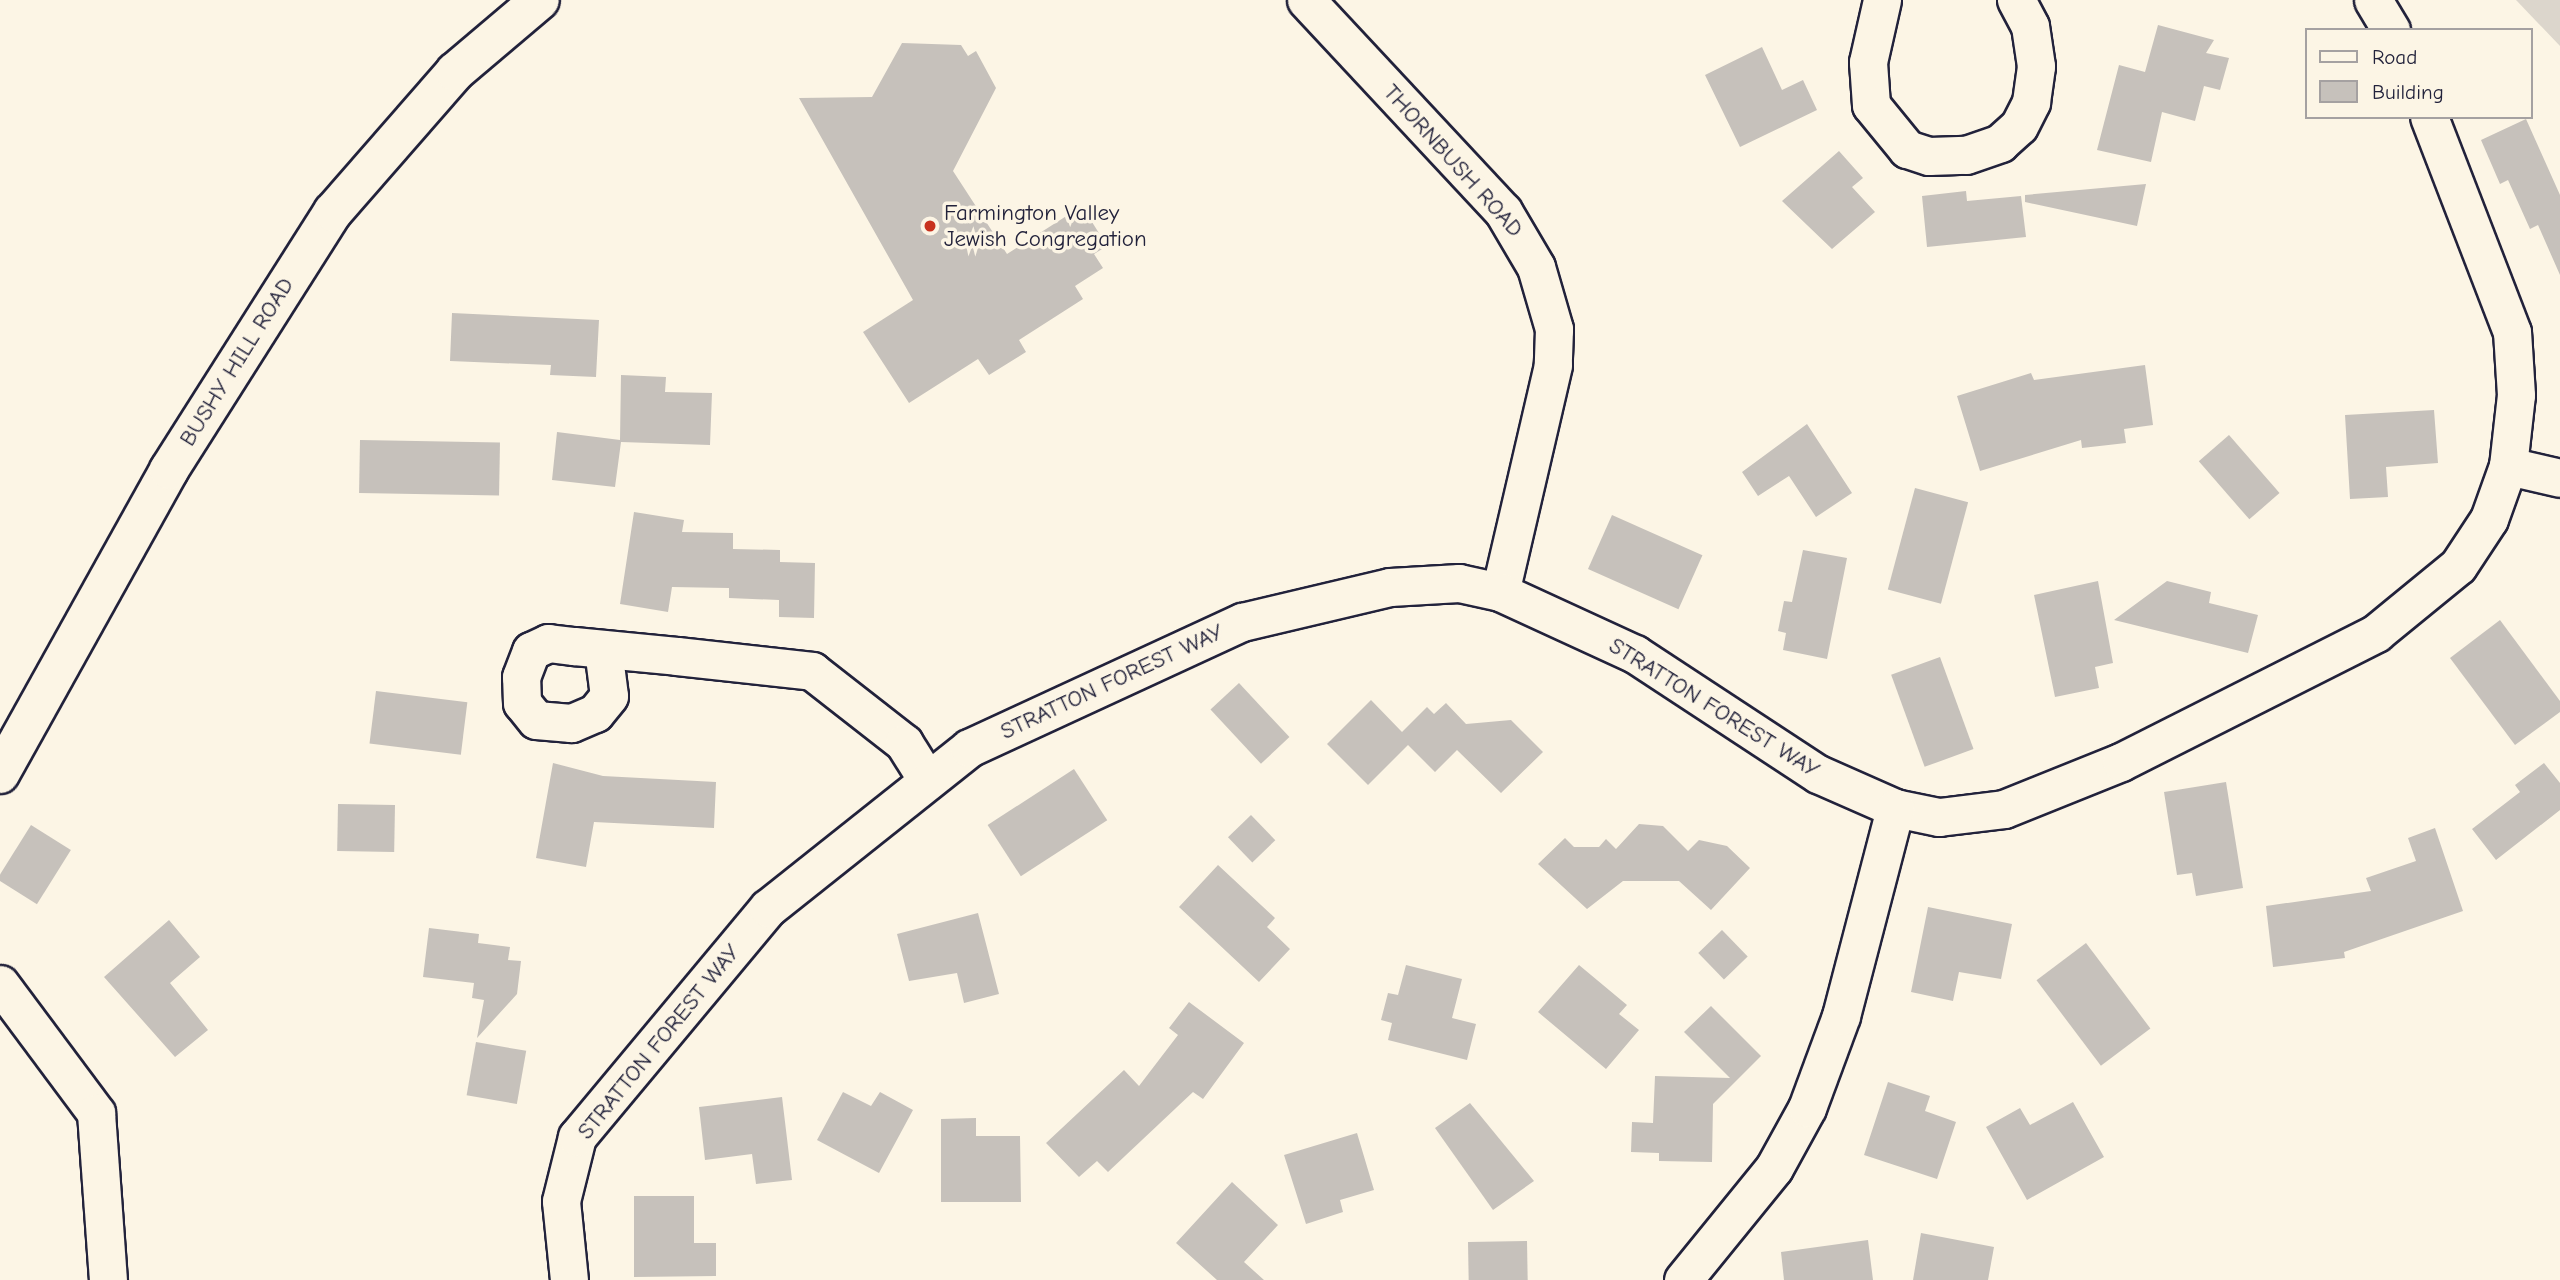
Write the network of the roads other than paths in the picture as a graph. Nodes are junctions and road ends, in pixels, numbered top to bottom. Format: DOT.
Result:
graph roads {
  1 [pos="540,0"];
  2 [pos="1306,0"];
  3 [pos="1882,0"];
  4 [pos="2016,0"];
  5 [pos="2373,0"];
  6 [pos="2390,28"];
  7 [pos="2430,119"];
  8 [pos="2508,466"];
  9 [pos="2560,478"];
  10 [pos="1500,592"];
  11 [pos="603,649"];
  12 [pos="0,774"];
  13 [pos="926,778"];
  14 [pos="1895,808"];
  15 [pos="0,984"];
  16 [pos="108,1280"];
  17 [pos="569,1280"];
  18 [pos="1683,1280"];
  1 -- 12 [label="main road, BUSHY HILL ROAD"];
  2 -- 10 [label="street, THORNBUSH ROAD"];
  3 -- 4 [label="street"];
  5 -- 6 [label="street"];
  7 -- 8 [label="street, STRATTON FOREST WAY"];
  8 -- 9 [label="street"];
  8 -- 14 [label="street, STRATTON FOREST WAY"];
  10 -- 13 [label="street, STRATTON FOREST WAY"];
  10 -- 14 [label="street, STRATTON FOREST WAY"];
  11 -- 13 [label="street"];
  13 -- 17 [label="street, STRATTON FOREST WAY"];
  14 -- 18 [label="street"];
  15 -- 16 [label="street"];
}
